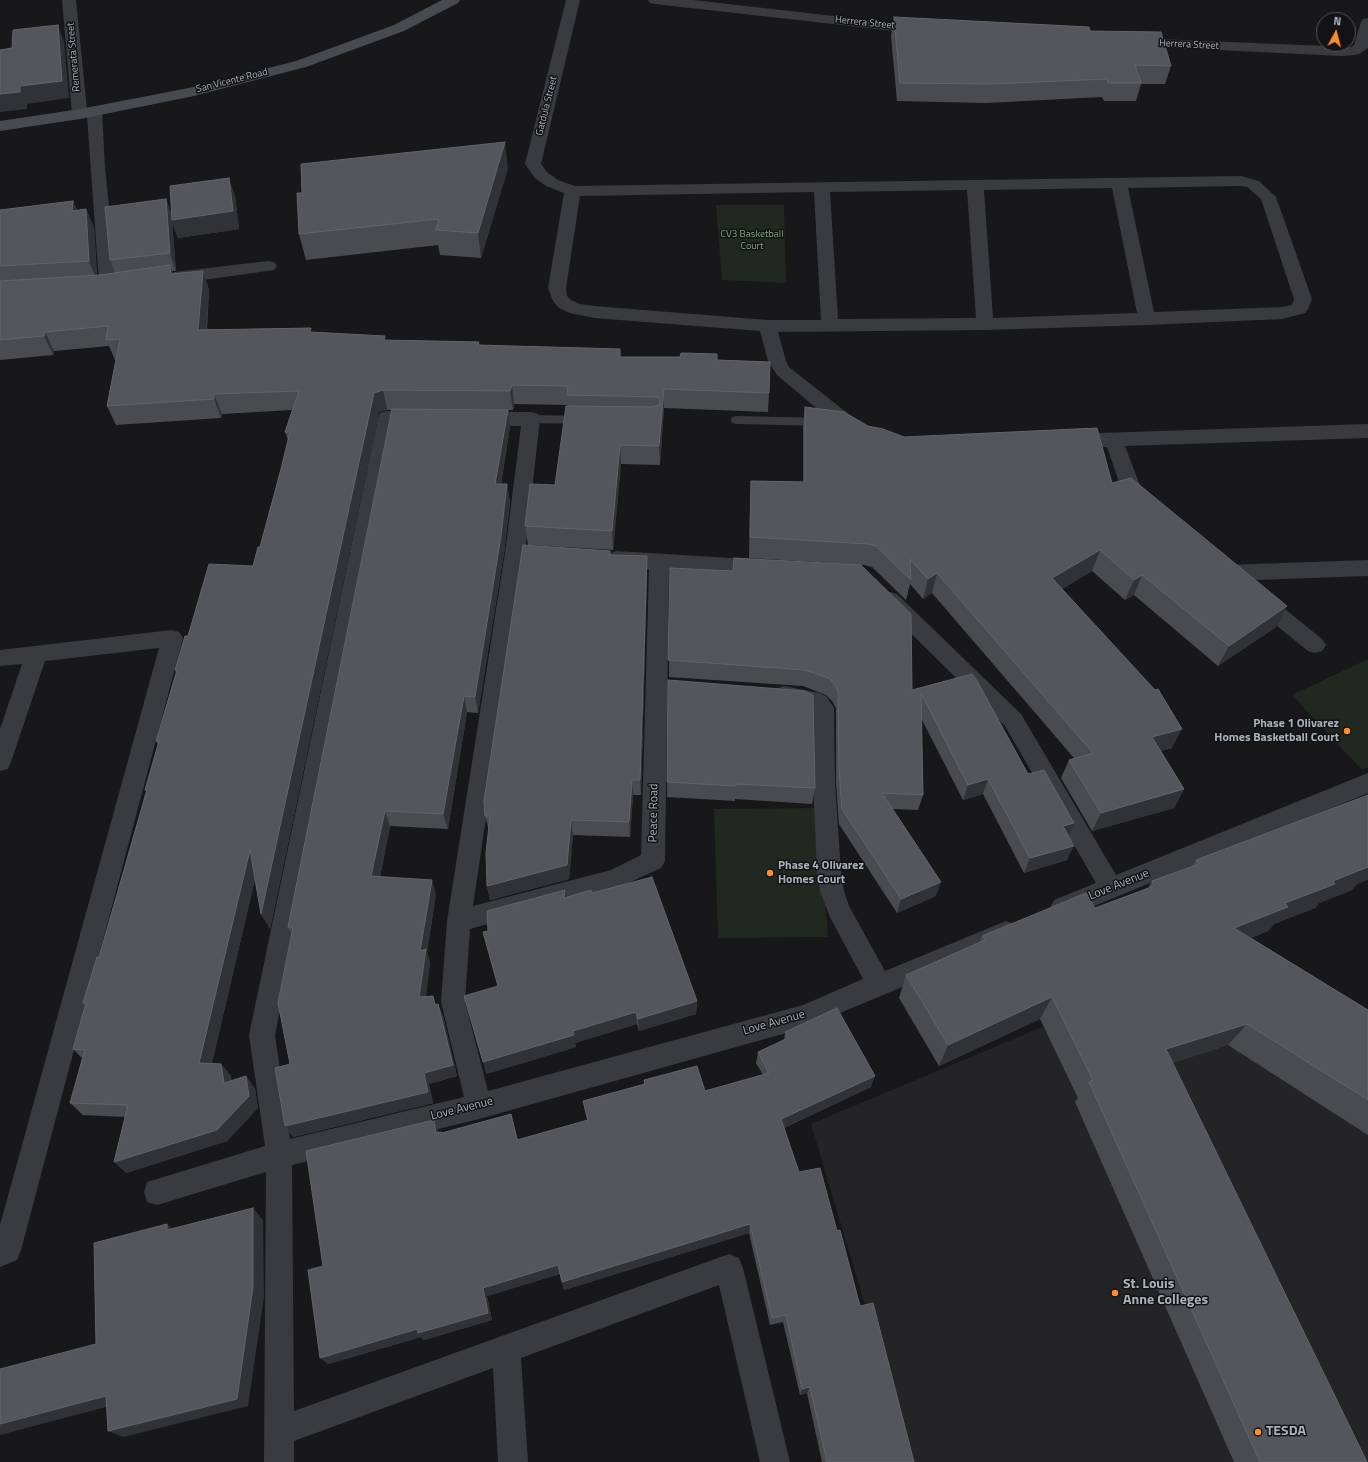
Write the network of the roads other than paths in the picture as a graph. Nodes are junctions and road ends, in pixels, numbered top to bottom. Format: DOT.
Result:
graph roads {
  1 [pos="69,0"];
  2 [pos="453,0"];
  3 [pos="573,0"];
  4 [pos="655,0"];
  5 [pos="1368,22"];
  6 [pos="934,31"];
  7 [pos="1123,42"];
  8 [pos="87,112"];
  9 [pos="0,126"];
  10 [pos="1119,183"];
  11 [pos="975,184"];
  12 [pos="822,187"];
  13 [pos="573,191"];
  14 [pos="268,266"];
  15 [pos="161,280"];
  16 [pos="77,289"];
  17 [pos="1147,318"];
  18 [pos="985,324"];
  19 [pos="768,326"];
  20 [pos="830,326"];
  21 [pos="440,418"];
  22 [pos="463,419"];
  23 [pos="531,419"];
  24 [pos="600,420"];
  25 [pos="738,420"];
  26 [pos="844,423"];
  27 [pos="1368,431"];
  28 [pos="867,437"];
  29 [pos="1114,441"];
  30 [pos="1051,442"];
  31 [pos="1157,517"];
  32 [pos="515,553"];
  33 [pos="538,554"];
  34 [pos="598,558"];
  35 [pos="659,561"];
  36 [pos="1368,568"];
  37 [pos="785,569"];
  38 [pos="875,585"];
  39 [pos="1315,645"];
  40 [pos="36,655"];
  41 [pos="0,658"];
  42 [pos="657,686"];
  43 [pos="681,688"];
  44 [pos="760,693"];
  45 [pos="0,762"];
  46 [pos="1368,783"];
  47 [pos="1111,888"];
  48 [pos="459,921"];
  49 [pos="879,984"];
  50 [pos="479,1106"];
  51 [pos="279,1155"];
  52 [pos="156,1192"];
  53 [pos="0,1253"];
  54 [pos="506,1348"];
  55 [pos="280,1431"];
  56 [pos="279,1462"];
  57 [pos="513,1462"];
  58 [pos="775,1462"];
  1 -- 8 [label="street, Remerata Street"];
  2 -- 8 [label="main road, San Vicente Road"];
  3 -- 13 [label="street, Gatdula Street"];
  4 -- 6 [label="street, Herrera Street"];
  5 -- 7 [label="street, Herrera Street"];
  8 -- 9 [label="main road, San Vicente Road"];
  8 -- 16 [label="street, Remerata Street"];
  10 -- 11 [label="street"];
  10 -- 17 [label="street"];
  10 -- 17 [label="street"];
  11 -- 12 [label="street"];
  11 -- 18 [label="street"];
  12 -- 13 [label="street"];
  12 -- 20 [label="street"];
  13 -- 19 [label="street"];
  14 -- 15 [label="street"];
  17 -- 18 [label="street"];
  18 -- 20 [label="street"];
  19 -- 20 [label="street"];
  19 -- 26 [label="street"];
  21 -- 51 [label="street"];
  22 -- 23 [label="street"];
  23 -- 24 [label="lane"];
  23 -- 32 [label="street"];
  25 -- 26 [label="lane"];
  26 -- 28 [label="street"];
  27 -- 29 [label="street"];
  29 -- 30 [label="street"];
  29 -- 31 [label="street"];
  32 -- 33 [label="street"];
  32 -- 48 [label="street"];
  34 -- 35 [label="street"];
  35 -- 37 [label="street"];
  35 -- 42 [label="street, Peace Road"];
  36 -- 39 [label="street"];
  38 -- 47 [label="street"];
  40 -- 41 [label="street"];
  40 -- 45 [label="street"];
  40 -- 53 [label="street"];
  42 -- 43 [label="street"];
  42 -- 48 [label="street, Peace Road"];
  44 -- 49 [label="street"];
  46 -- 47 [label="street, Love Avenue"];
  47 -- 49 [label="street, Love Avenue"];
  48 -- 50 [label="street"];
  49 -- 50 [label="street, Love Avenue"];
  50 -- 51 [label="street, Love Avenue"];
  51 -- 52 [label="street, Love Avenue"];
  51 -- 55 [label="street"];
  54 -- 55 [label="street"];
  54 -- 57 [label="street"];
  54 -- 58 [label="street"];
  55 -- 56 [label="street"];
}
